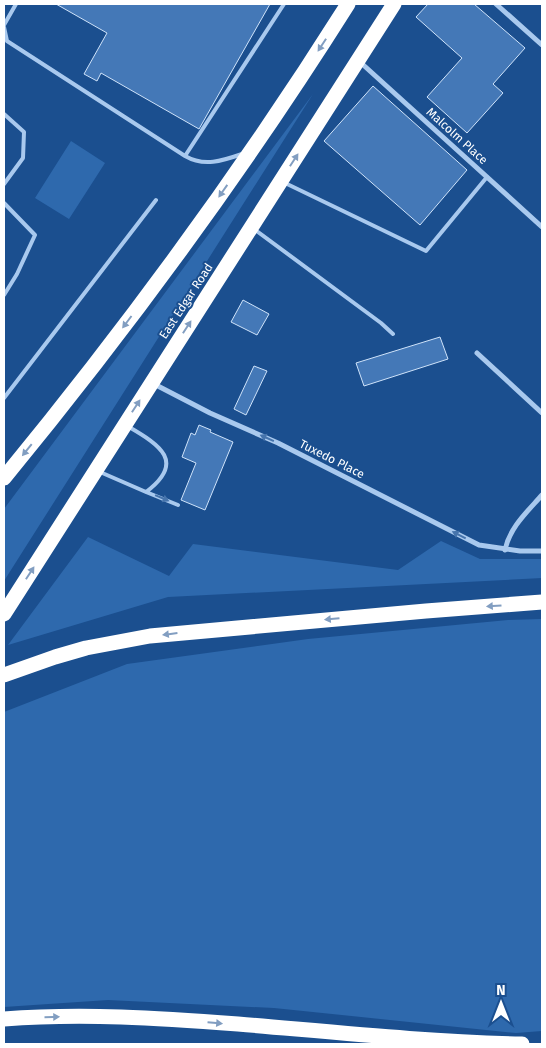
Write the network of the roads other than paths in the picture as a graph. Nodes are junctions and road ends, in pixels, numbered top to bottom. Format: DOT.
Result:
graph roads {
  1 [pos="16,4"];
  2 [pos="284,4"];
  3 [pos="348,4"];
  4 [pos="394,4"];
  5 [pos="496,4"];
  6 [pos="4,26"];
  7 [pos="542,46"];
  8 [pos="357,60"];
  9 [pos="4,114"];
  10 [pos="251,151"];
  11 [pos="185,156"];
  12 [pos="487,177"];
  13 [pos="280,181"];
  14 [pos="4,184"];
  15 [pos="156,200"];
  16 [pos="4,202"];
  17 [pos="252,227"];
  18 [pos="542,227"];
  19 [pos="4,294"];
  20 [pos="393,334"];
  21 [pos="477,353"];
  22 [pos="152,382"];
  23 [pos="4,398"];
  24 [pos="542,413"];
  25 [pos="125,425"];
  26 [pos="96,470"];
  27 [pos="4,478"];
  28 [pos="146,492"];
  29 [pos="542,495"];
  30 [pos="178,505"];
  31 [pos="505,550"];
  32 [pos="542,551"];
  33 [pos="542,602"];
  34 [pos="4,614"];
  35 [pos="4,676"];
  36 [pos="4,1019"];
  37 [pos="522,1044"];
  1 -- 6 [label="lane"];
  2 -- 11 [label="lane"];
  3 -- 10 [label="highway, one-way"];
  4 -- 8 [label="highway, East Edgar Road"];
  5 -- 7 [label="street"];
  6 -- 11 [label="lane"];
  8 -- 12 [label="street, Malcolm Place"];
  13 -- 8 [label="highway, East Edgar Road, one-way"];
  9 -- 14 [label="lane"];
  10 -- 11 [label="lane"];
  10 -- 27 [label="highway, one-way"];
  12 -- 13 [label="lane"];
  12 -- 18 [label="street, Malcolm Place"];
  13 -- 17 [label="highway, East Edgar Road"];
  15 -- 23 [label="lane"];
  16 -- 19 [label="lane"];
  17 -- 20 [label="lane"];
  22 -- 17 [label="highway, East Edgar Road, one-way"];
  21 -- 24 [label="street"];
  25 -- 22 [label="highway, East Edgar Road, one-way"];
  31 -- 22 [label="street, Tuxedo Place, one-way"];
  25 -- 26 [label="highway, East Edgar Road"];
  25 -- 28 [label="lane"];
  26 -- 28 [label="lane"];
  34 -- 26 [label="highway, East Edgar Road, one-way"];
  28 -- 30 [label="lane, one-way"];
  29 -- 31 [label="street"];
  31 -- 32 [label="street, Tuxedo Place"];
  33 -- 35 [label="highway, one-way"];
  36 -- 37 [label="highway, one-way"];
}
